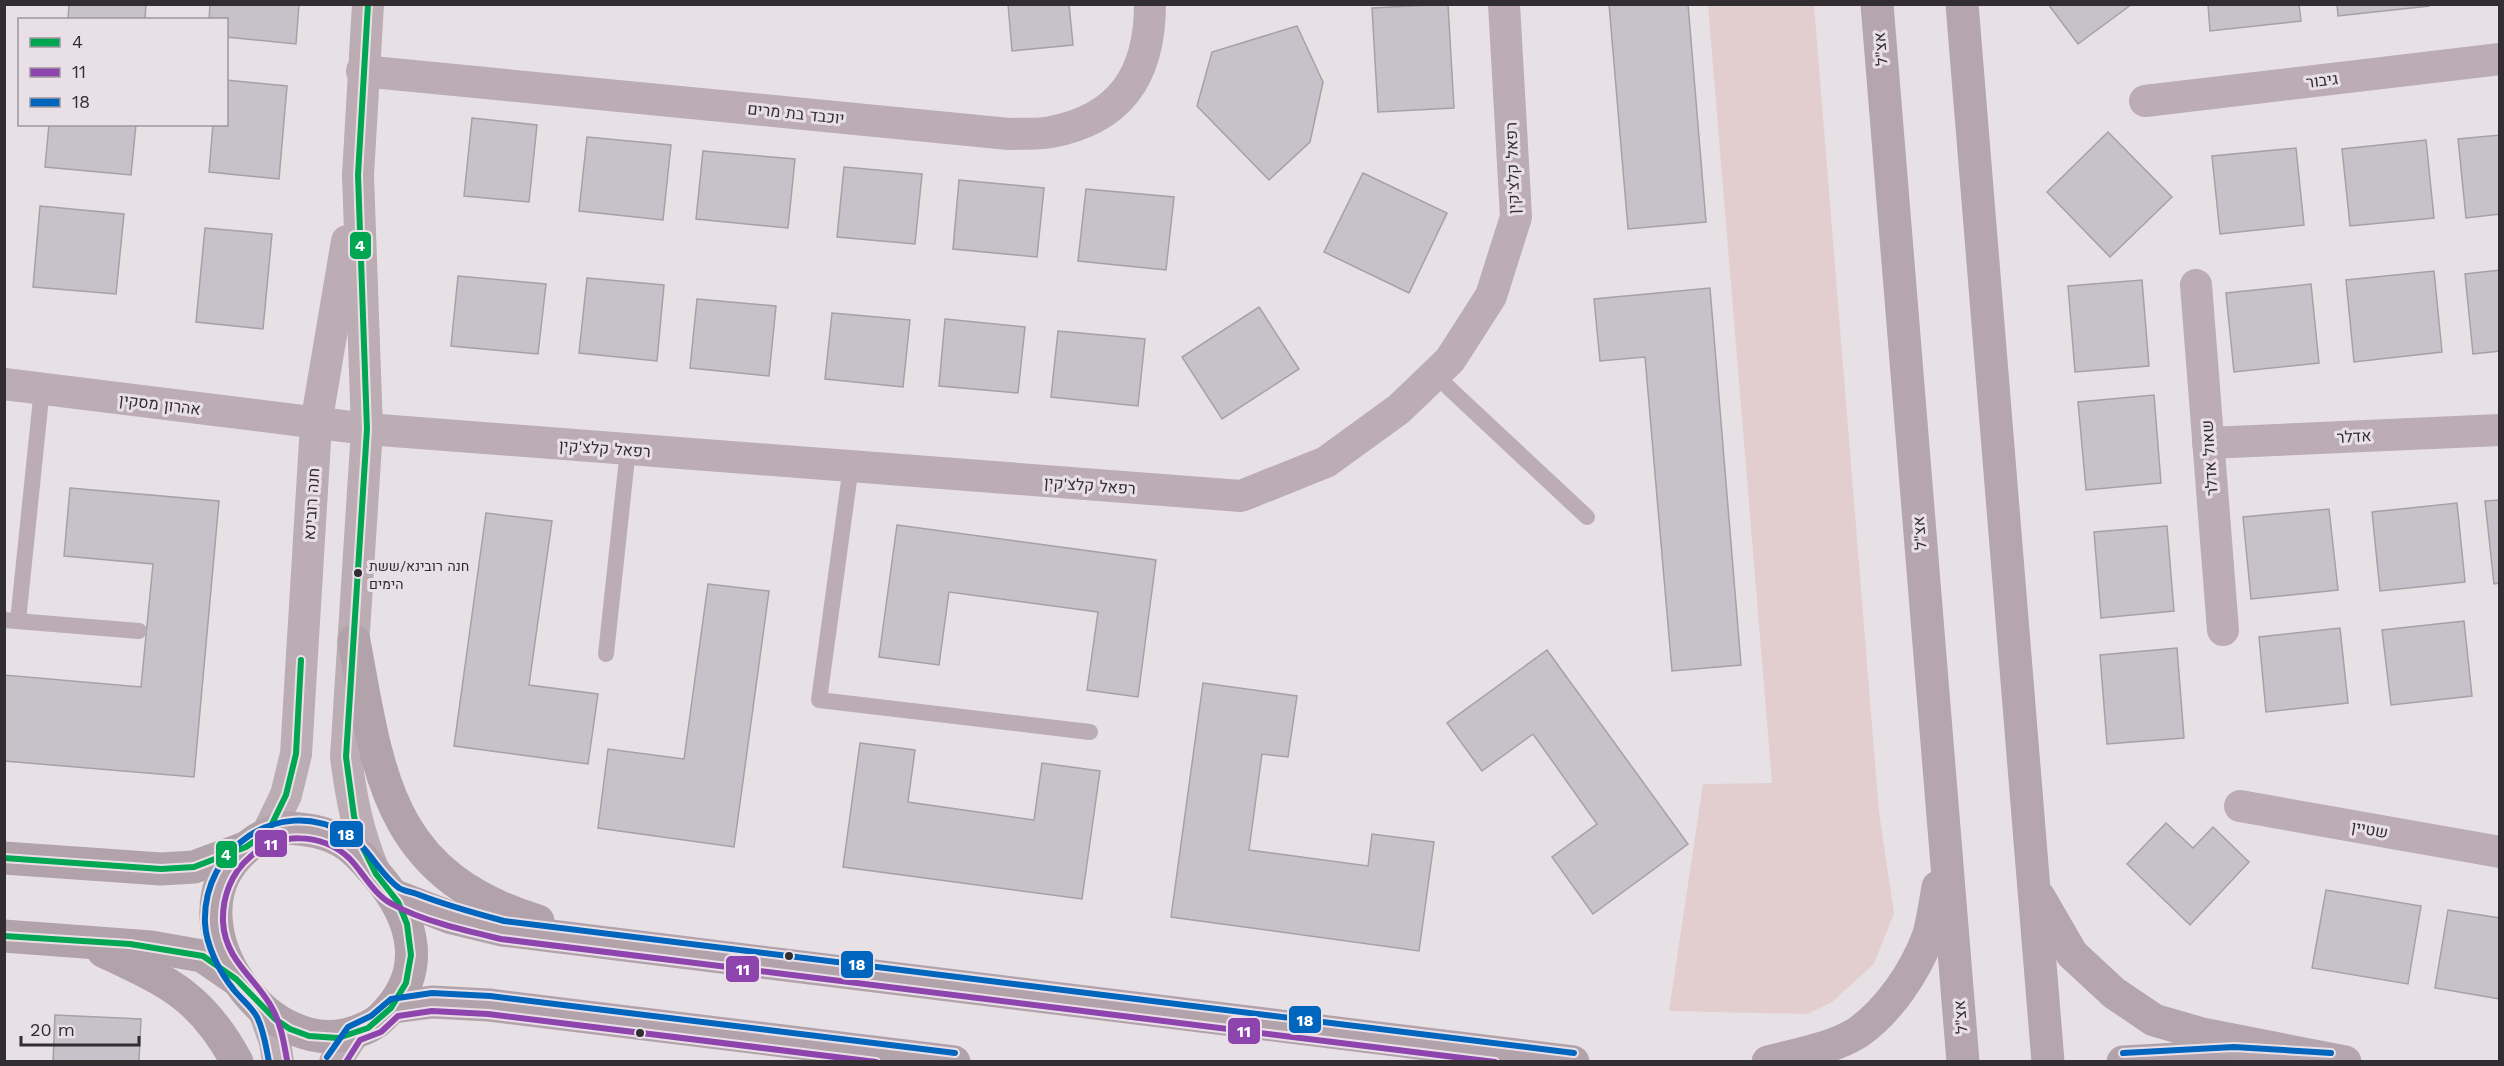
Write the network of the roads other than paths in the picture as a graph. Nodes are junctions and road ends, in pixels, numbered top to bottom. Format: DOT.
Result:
graph roads {
  1 [pos="368,4"];
  2 [pos="1150,4"];
  3 [pos="1504,4"];
  4 [pos="1877,4"];
  5 [pos="1962,4"];
  6 [pos="2499,59"];
  7 [pos="362,71"];
  8 [pos="2145,101"];
  9 [pos="358,175"];
  10 [pos="2196,285"];
  11 [pos="1435,375"];
  12 [pos="4,384"];
  13 [pos="42,388"];
  14 [pos="316,424"];
  15 [pos="367,429"];
  16 [pos="2499,430"];
  17 [pos="2208,443"];
  18 [pos="628,449"];
  19 [pos="851,466"];
  20 [pos="1587,517"];
  21 [pos="11,621"];
  22 [pos="2223,630"];
  23 [pos="139,631"];
  24 [pos="354,641"];
  25 [pos="606,654"];
  26 [pos="1090,732"];
  27 [pos="2240,806"];
  28 [pos="257,839"];
  29 [pos="1946,850"];
  30 [pos="2499,852"];
  31 [pos="4,858"];
  32 [pos="374,871"];
  33 [pos="2034,888"];
  34 [pos="395,896"];
  35 [pos="4,936"];
  36 [pos="85,942"];
  37 [pos="606,942"];
  38 [pos="237,980"];
  39 [pos="394,1007"];
  40 [pos="264,1011"];
  41 [pos="354,1033"];
  42 [pos="237,1062"];
  43 [pos="278,1062"];
  44 [pos="335,1062"];
  45 [pos="954,1062"];
  46 [pos="1574,1062"];
  47 [pos="1768,1062"];
  48 [pos="1964,1062"];
  49 [pos="2048,1062"];
  50 [pos="2123,1062"];
  51 [pos="2330,1062"];
  52 [pos="2345,1062"];
  1 -- 7 [label="street, חנה רובינא"];
  2 -- 7 [label="street, יוכבד בת מרים"];
  3 -- 11 [label="street, רפאל קלצ'קין"];
  4 -- 29 [label="main road, אצ\"ל"];
  5 -- 33 [label="main road"];
  6 -- 8 [label="street, גיבור"];
  7 -- 9 [label="street, חנה רובינא"];
  9 -- 14 [label="street, חנה רובינא"];
  9 -- 15 [label="street, חנה רובינא"];
  10 -- 17 [label="street, שאול אדלר"];
  11 -- 19 [label="street, רפאל קלצ'קין"];
  11 -- 20 [label="lane"];
  12 -- 13 [label="street, אהרון מסקין"];
  13 -- 14 [label="street, אהרון מסקין"];
  13 -- 21 [label="lane"];
  14 -- 15 [label="street, רפאל קלצ'קין"];
  14 -- 28 [label="street, חנה רובינא"];
  15 -- 18 [label="street, רפאל קלצ'קין"];
  15 -- 24 [label="street, חנה רובינא"];
  16 -- 17 [label="street, אדלר"];
  17 -- 22 [label="street, שאול אדלר"];
  18 -- 19 [label="street, רפאל קלצ'קין"];
  18 -- 25 [label="lane"];
  19 -- 26 [label="lane"];
  21 -- 23 [label="lane"];
  24 -- 32 [label="street, חנה רובינא"];
  24 -- 37 [label="main road"];
  27 -- 30 [label="street, שטיין"];
  28 -- 31 [label="main road"];
  28 -- 32 [label="main road"];
  28 -- 38 [label="main road"];
  29 -- 47 [label="main road"];
  29 -- 48 [label="main road, אצ\"ל"];
  32 -- 34 [label="main road"];
  33 -- 49 [label="main road"];
  33 -- 52 [label="main road"];
  34 -- 37 [label="main road"];
  34 -- 39 [label="main road"];
  35 -- 36 [label="main road"];
  36 -- 38 [label="main road"];
  36 -- 42 [label="main road"];
  37 -- 46 [label="main road"];
  38 -- 40 [label="main road"];
  39 -- 41 [label="main road"];
  39 -- 45 [label="main road"];
  40 -- 41 [label="main road"];
  40 -- 43 [label="street"];
  41 -- 44 [label="street"];
  50 -- 51 [label="main road"];
}
